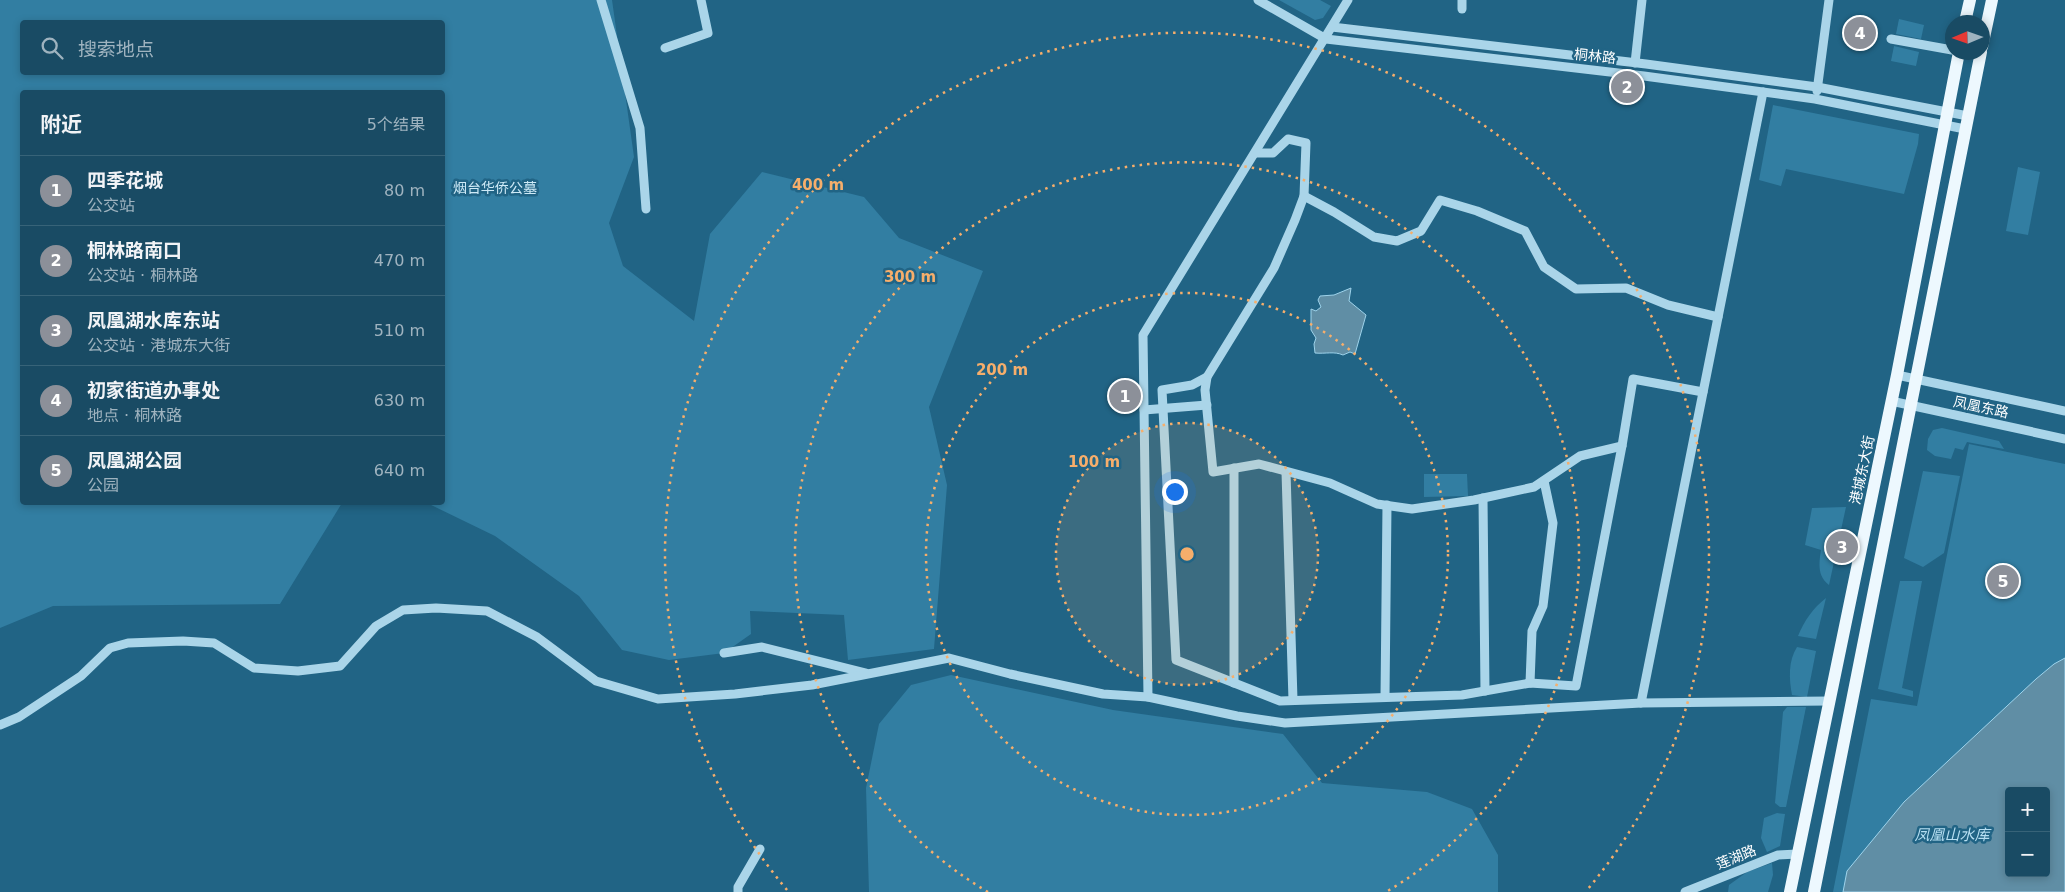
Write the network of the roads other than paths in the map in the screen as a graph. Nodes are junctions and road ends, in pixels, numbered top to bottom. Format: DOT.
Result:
graph roads {
  1 [pos="602,0"];
  2 [pos="701,0"];
  3 [pos="1258,0"];
  4 [pos="1348,0"];
  5 [pos="1642,0"];
  6 [pos="1829,0"];
  7 [pos="1970,0"];
  8 [pos="1992,0"];
  9 [pos="1967,15"];
  10 [pos="1989,15"];
  11 [pos="1332,27"];
  12 [pos="1891,39"];
  13 [pos="1326,40"];
  14 [pos="665,48"];
  15 [pos="1945,49"];
  16 [pos="1957,60"];
  17 [pos="1979,60"];
  18 [pos="1635,63"];
  19 [pos="1818,87"];
  20 [pos="1763,92"];
  21 [pos="1815,99"];
  22 [pos="1946,118"];
  23 [pos="1967,122"];
  24 [pos="1255,153"];
  25 [pos="1304,196"];
  26 [pos="646,208"];
  27 [pos="1718,317"];
  28 [pos="1896,375"];
  29 [pos="1207,377"];
  30 [pos="1917,380"];
  31 [pos="1703,392"];
  32 [pos="1891,401"];
  33 [pos="1207,405"];
  34 [pos="1911,407"];
  35 [pos="1162,409"];
  36 [pos="1144,410"];
  37 [pos="2065,411"];
  38 [pos="2065,439"];
  39 [pos="1622,446"];
  40 [pos="1234,468"];
  41 [pos="1286,472"];
  42 [pos="1544,481"];
  43 [pos="1483,498"];
  44 [pos="1387,505"];
  45 [pos="724,653"];
  46 [pos="869,674"];
  47 [pos="1234,683"];
  48 [pos="1530,683"];
  49 [pos="1485,691"];
  50 [pos="1385,696"];
  51 [pos="1148,697"];
  52 [pos="1293,700"];
  53 [pos="1829,701"];
  54 [pos="1640,702"];
  55 [pos="0,725"];
  56 [pos="760,849"];
  57 [pos="1797,854"];
  58 [pos="738,892"];
  59 [pos="1686,892"];
  60 [pos="1790,892"];
  61 [pos="1814,892"];
  1 -- 26 [label="street"];
  2 -- 14 [label="street"];
  3 -- 13 [label="street, 桐林路"];
  4 -- 11 [label="street"];
  5 -- 18 [label="street"];
  6 -- 19 [label="street"];
  7 -- 9 [label="main road"];
  8 -- 10 [label="main road"];
  11 -- 13 [label="street"];
  11 -- 18 [label="street, 桐林路"];
  12 -- 15 [label="street"];
  13 -- 20 [label="street, 桐林路"];
  13 -- 24 [label="street"];
  16 -- 22 [label="main road, 港城东大街"];
  17 -- 23 [label="main road"];
  18 -- 19 [label="street, 桐林路"];
  19 -- 21 [label="street"];
  19 -- 22 [label="street, 桐林路"];
  20 -- 21 [label="street, 桐林路"];
  20 -- 27 [label="street"];
  21 -- 22 [label="street, 桐林路"];
  22 -- 23 [label="street, 桐林路"];
  22 -- 23 [label="street, 桐林路"];
  22 -- 28 [label="main road, 港城东大街"];
  23 -- 30 [label="main road"];
  24 -- 25 [label="street"];
  24 -- 36 [label="street"];
  25 -- 27 [label="street"];
  25 -- 29 [label="street"];
  27 -- 31 [label="street"];
  28 -- 30 [label="street, 凤凰东路"];
  28 -- 32 [label="main road, 港城东大街"];
  29 -- 33 [label="street"];
  29 -- 35 [label="street"];
  30 -- 34 [label="main road"];
  30 -- 37 [label="street, 凤凰东路"];
  31 -- 39 [label="street"];
  31 -- 54 [label="street"];
  32 -- 34 [label="street, 凤凰东路"];
  32 -- 53 [label="main road, 港城东大街"];
  33 -- 35 [label="street"];
  33 -- 40 [label="street"];
  34 -- 38 [label="street, 凤凰东路"];
  34 -- 61 [label="main road"];
  35 -- 36 [label="street"];
  35 -- 47 [label="street"];
  36 -- 51 [label="street"];
  39 -- 42 [label="street"];
  39 -- 48 [label="street"];
  40 -- 41 [label="street"];
  40 -- 47 [label="street"];
  41 -- 44 [label="street"];
  41 -- 52 [label="street"];
  42 -- 43 [label="street"];
  42 -- 48 [label="street"];
  43 -- 44 [label="street"];
  43 -- 49 [label="street"];
  44 -- 50 [label="street"];
  45 -- 46 [label="street"];
  46 -- 51 [label="street"];
  46 -- 55 [label="street"];
  47 -- 52 [label="street"];
  48 -- 49 [label="street"];
  49 -- 50 [label="street"];
  50 -- 52 [label="street"];
  51 -- 54 [label="street"];
  53 -- 54 [label="street"];
  53 -- 57 [label="main road, 港城东大街"];
  56 -- 58 [label="street"];
  57 -- 59 [label="street, 莲湖路"];
  57 -- 60 [label="main road, 港城东大街"];
}
